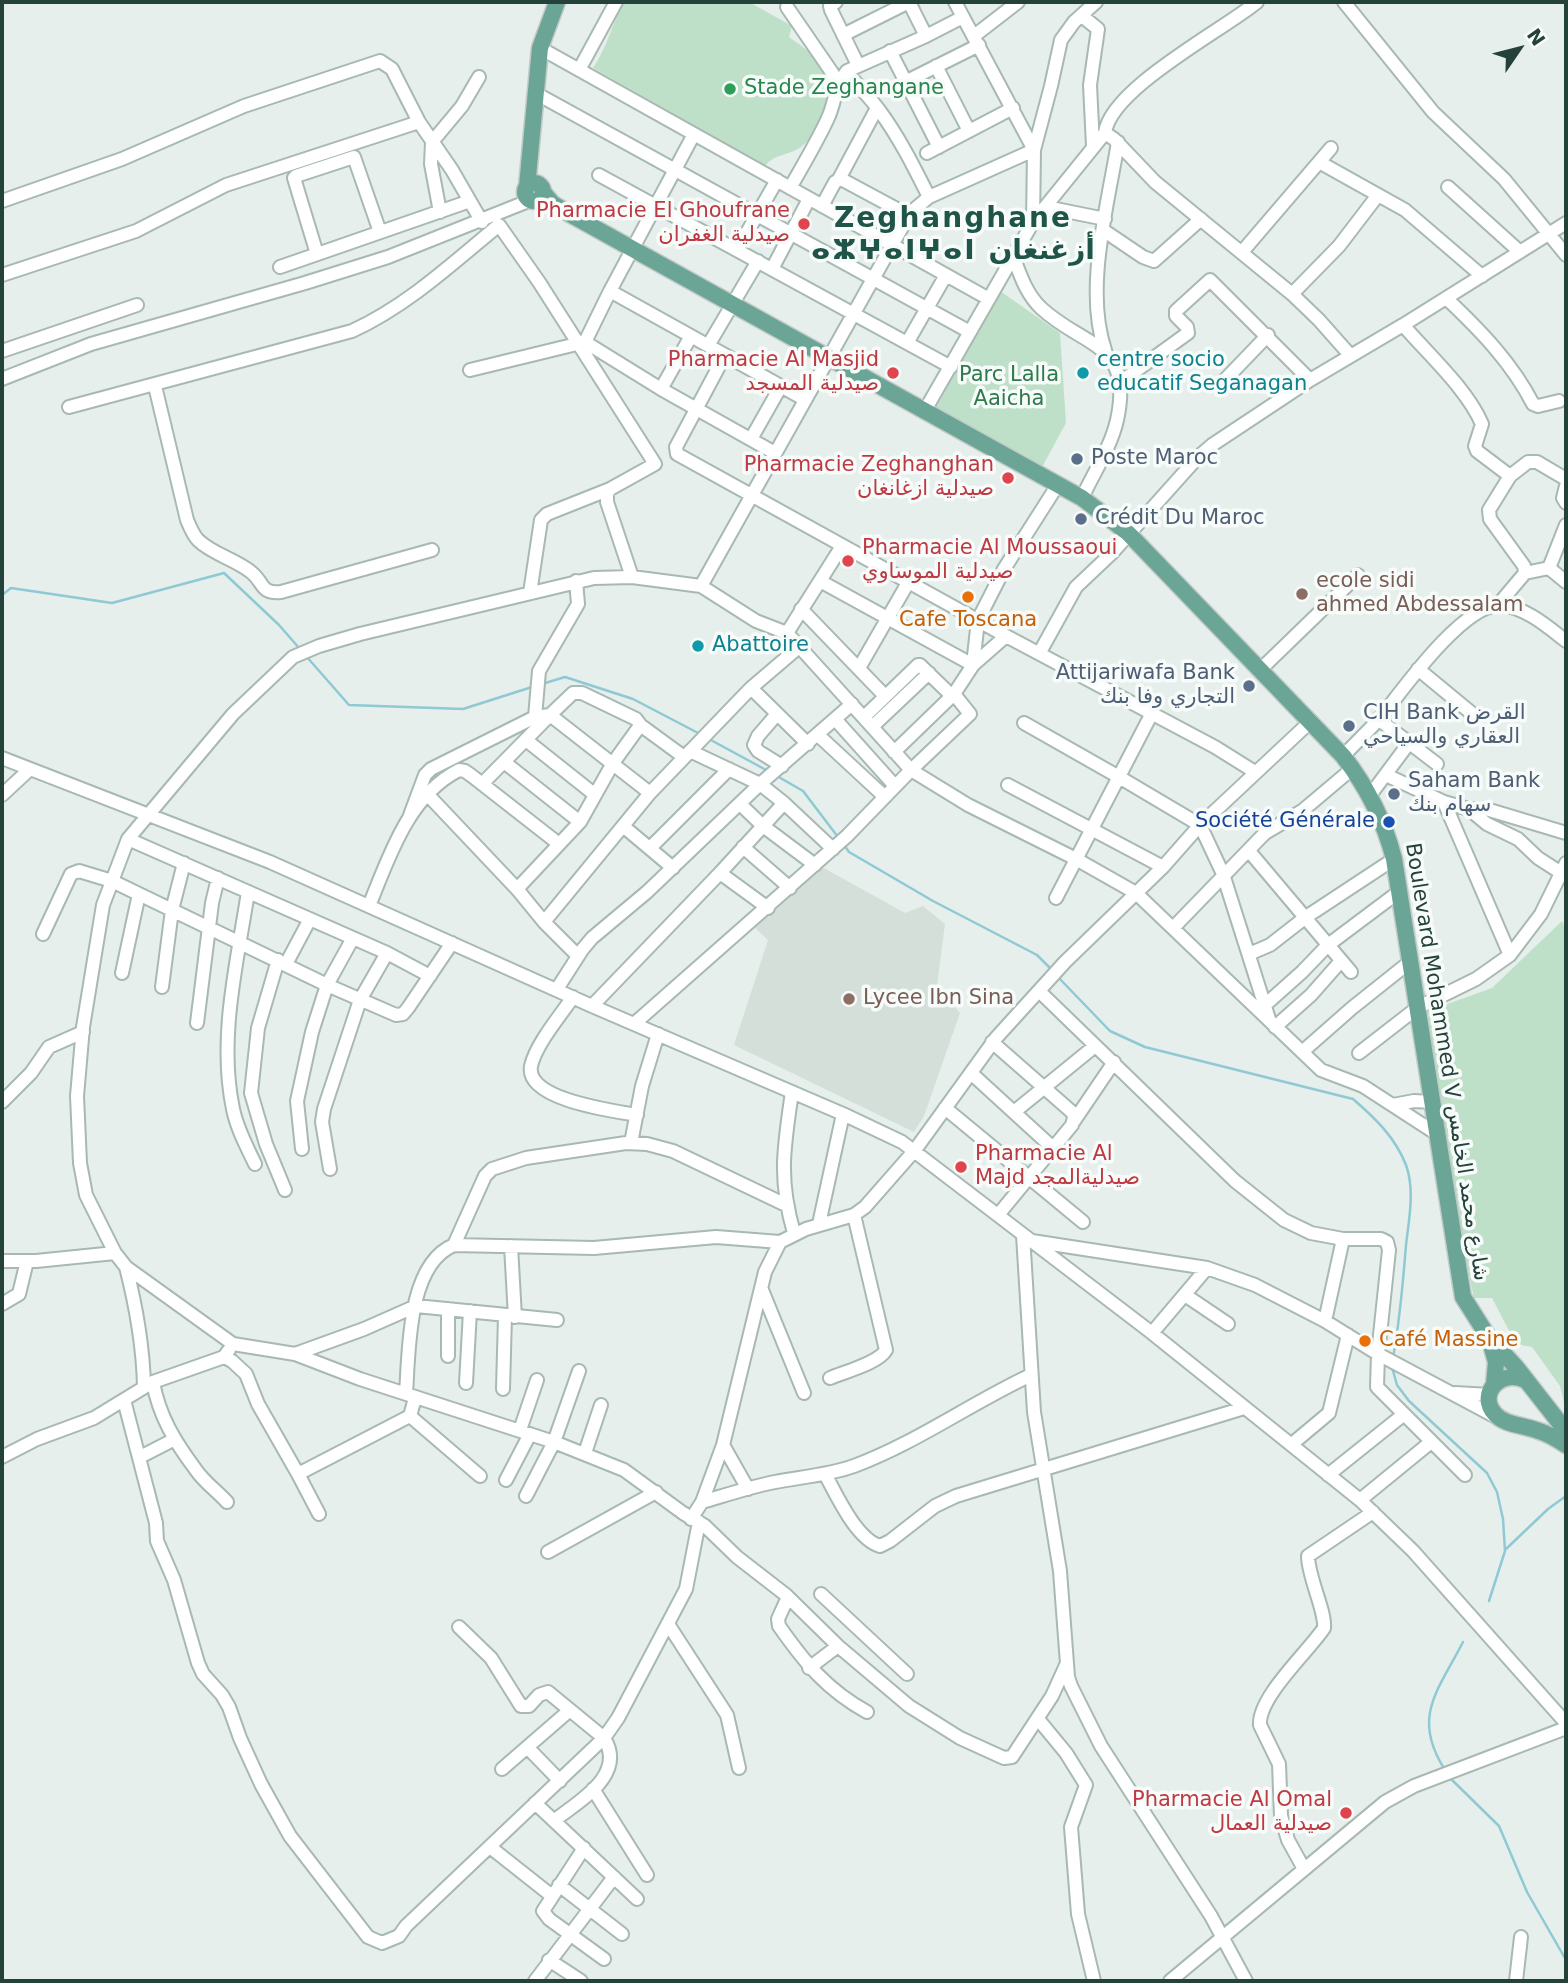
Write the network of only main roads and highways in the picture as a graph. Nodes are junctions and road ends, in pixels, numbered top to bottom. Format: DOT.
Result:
graph roads {
  1 [pos="557,2"];
  2 [pos="1489,1338"];
  3 [pos="1531,1387"];
  4 [pos="1492,1390"];
  5 [pos="1507,1421"];
  6 [pos="1566,1431"];
  7 [pos="1566,1445"];
  1 -- 2 [label="main road, Boulevard Mohammed V شارع محمد الخامس"];
  2 -- 3 [label="main road, Boulevard Mohammed V شارع محمد الخامس"];
  2 -- 4 [label="main road, Boulevard Mohammed V شارع محمد الخامس"];
  3 -- 4 [label="main road"];
  3 -- 5 [label="main road"];
  3 -- 6 [label="main road, Boulevard Mohammed V شارع محمد الخامس"];
  4 -- 5 [label="main road"];
  5 -- 7 [label="main road"];
}
